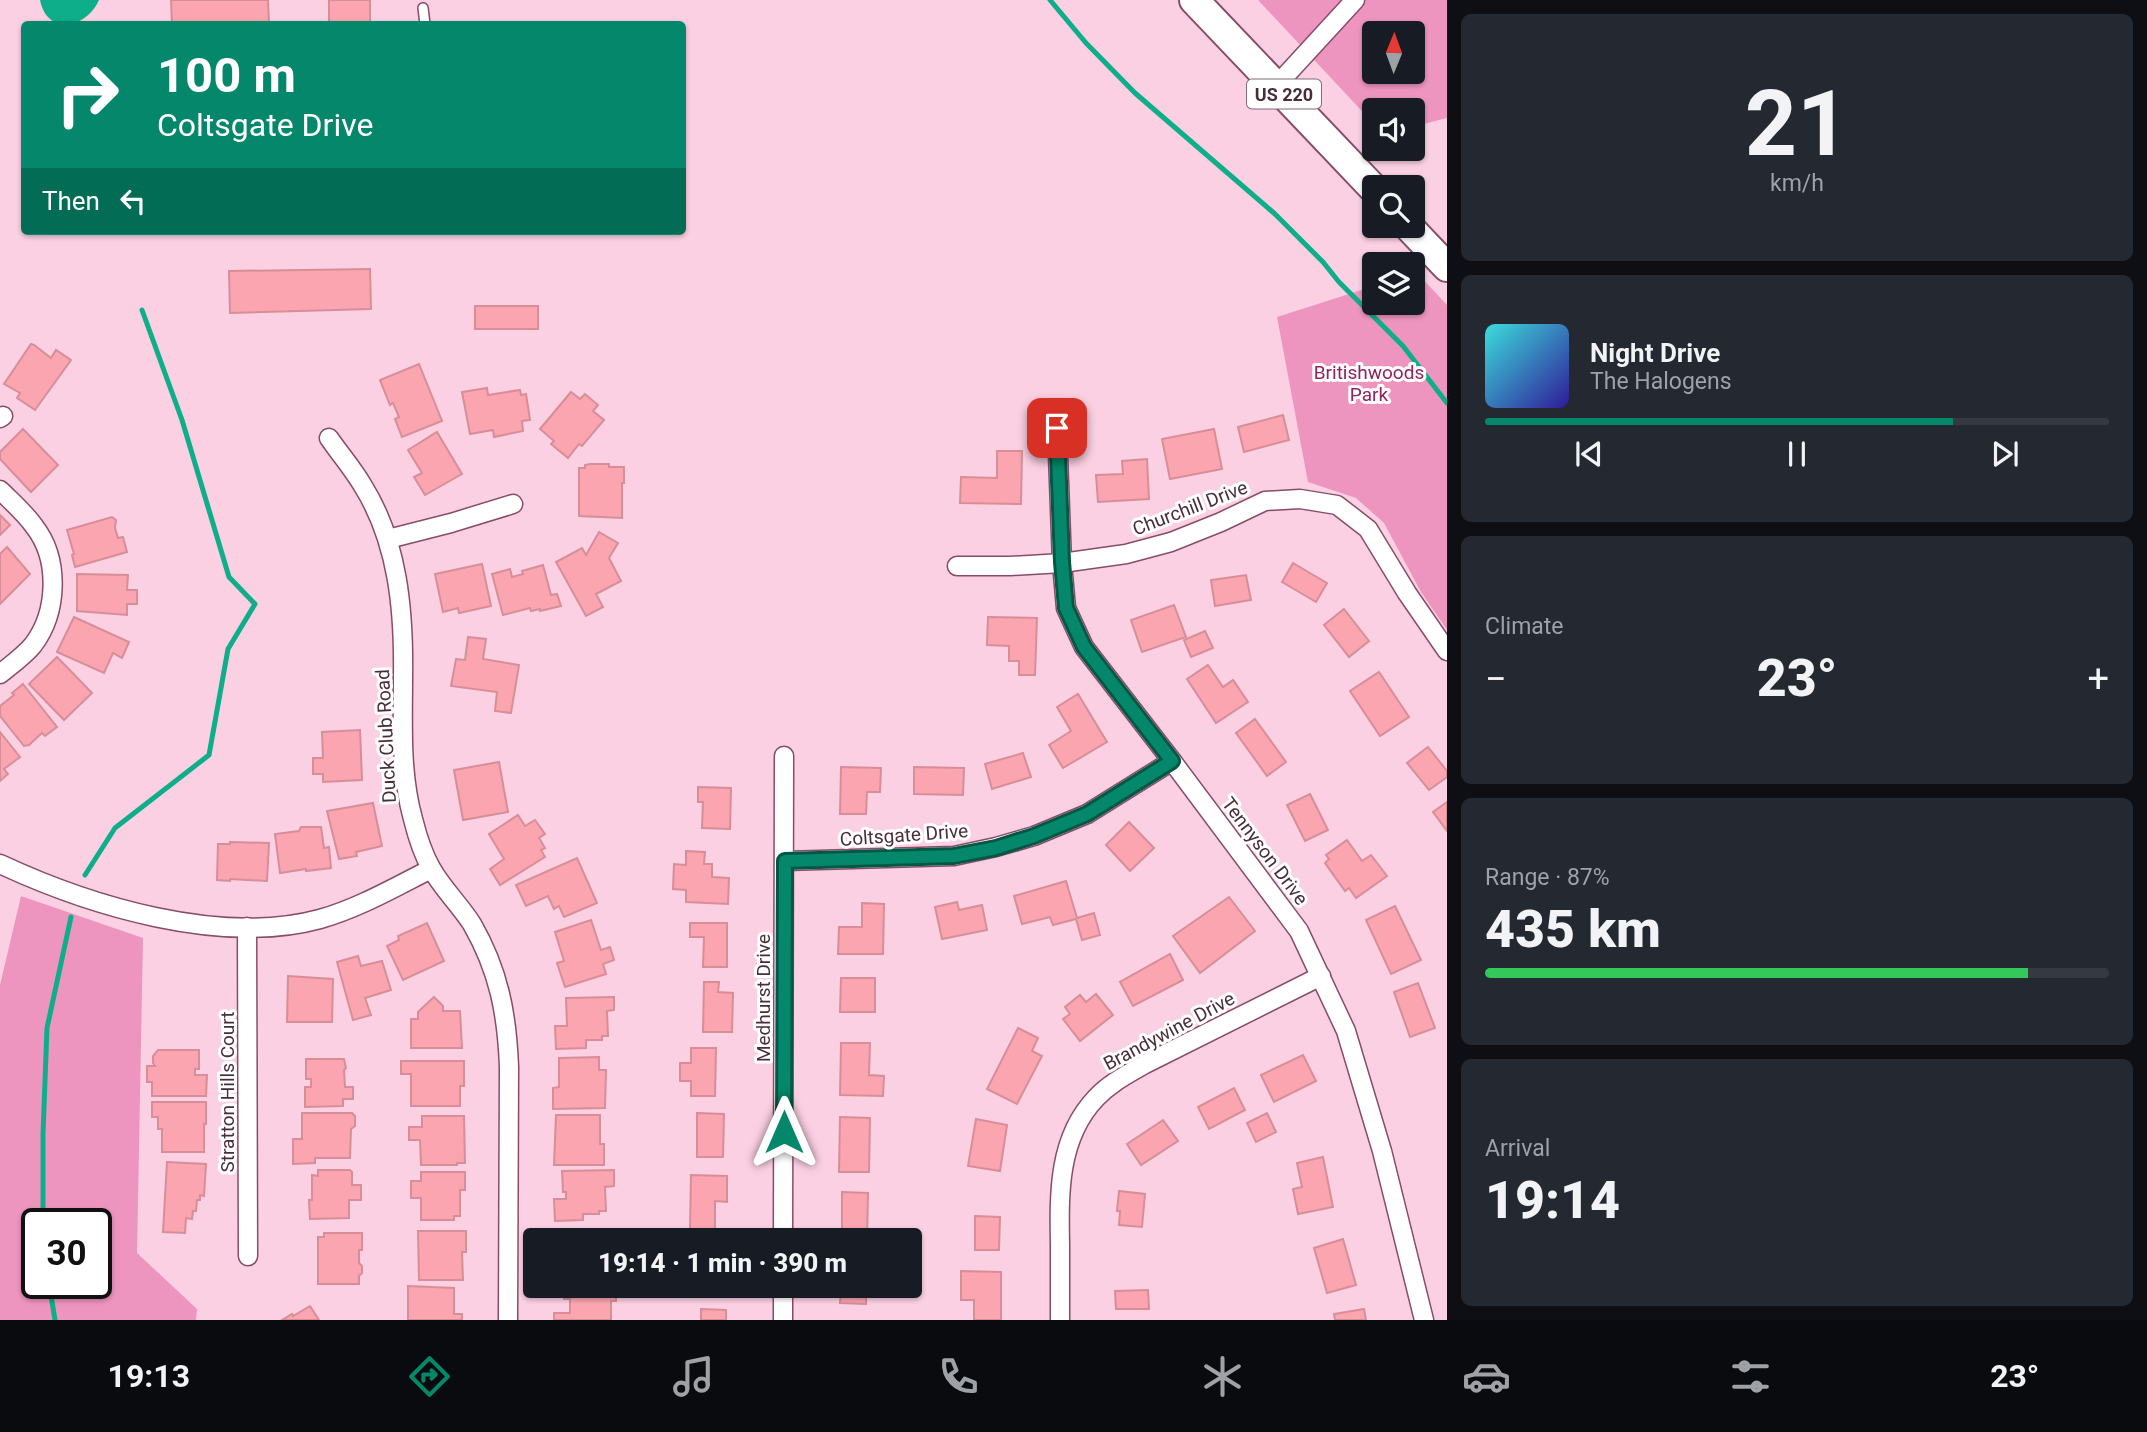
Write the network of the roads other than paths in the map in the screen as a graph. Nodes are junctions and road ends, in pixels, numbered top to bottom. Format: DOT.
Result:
graph roads {
  1 [pos="1194,0"];
  2 [pos="1355,0"];
  3 [pos="423,8"];
  4 [pos="425,21"];
  5 [pos="1276,86"];
  6 [pos="1362,176"];
  7 [pos="1419,238"];
  8 [pos="1447,267"];
  9 [pos="1057,428"];
  10 [pos="329,438"];
  11 [pos="0,490"];
  12 [pos="513,504"];
  13 [pos="388,539"];
  14 [pos="1062,562"];
  15 [pos="957,566"];
  16 [pos="1447,651"];
  17 [pos="0,674"];
  18 [pos="784,756"];
  19 [pos="1172,761"];
  20 [pos="785,861"];
  21 [pos="0,864"];
  22 [pos="431,869"];
  23 [pos="247,927"];
  24 [pos="1321,976"];
  25 [pos="783,1228"];
  26 [pos="248,1256"];
  27 [pos="783,1298"];
  28 [pos="508,1320"];
  29 [pos="783,1320"];
  30 [pos="1060,1320"];
  31 [pos="1424,1320"];
  1 -- 5 [label="main road, US 220"];
  2 -- 5 [label="street"];
  3 -- 4 [label="lane"];
  5 -- 6 [label="main road, US 220"];
  7 -- 8 [label="main road"];
  9 -- 14 [label="street, Tennyson Drive"];
  10 -- 13 [label="street, Duck Club Road"];
  11 -- 17 [label="street"];
  12 -- 13 [label="street"];
  13 -- 22 [label="street, Duck Club Road"];
  14 -- 15 [label="street, Churchill Drive"];
  14 -- 16 [label="street, Churchill Drive"];
  14 -- 19 [label="street, Tennyson Drive"];
  18 -- 20 [label="street, Medhurst Drive"];
  19 -- 20 [label="street, Coltsgate Drive"];
  19 -- 24 [label="street, Tennyson Drive"];
  20 -- 25 [label="street, Medhurst Drive"];
  21 -- 23 [label="street"];
  22 -- 23 [label="street"];
  22 -- 28 [label="street, Duck Club Road"];
  23 -- 26 [label="street, Stratton Hills Court"];
  24 -- 30 [label="street, Brandywine Drive"];
  24 -- 31 [label="street, Tennyson Drive"];
  27 -- 29 [label="street"];
}
